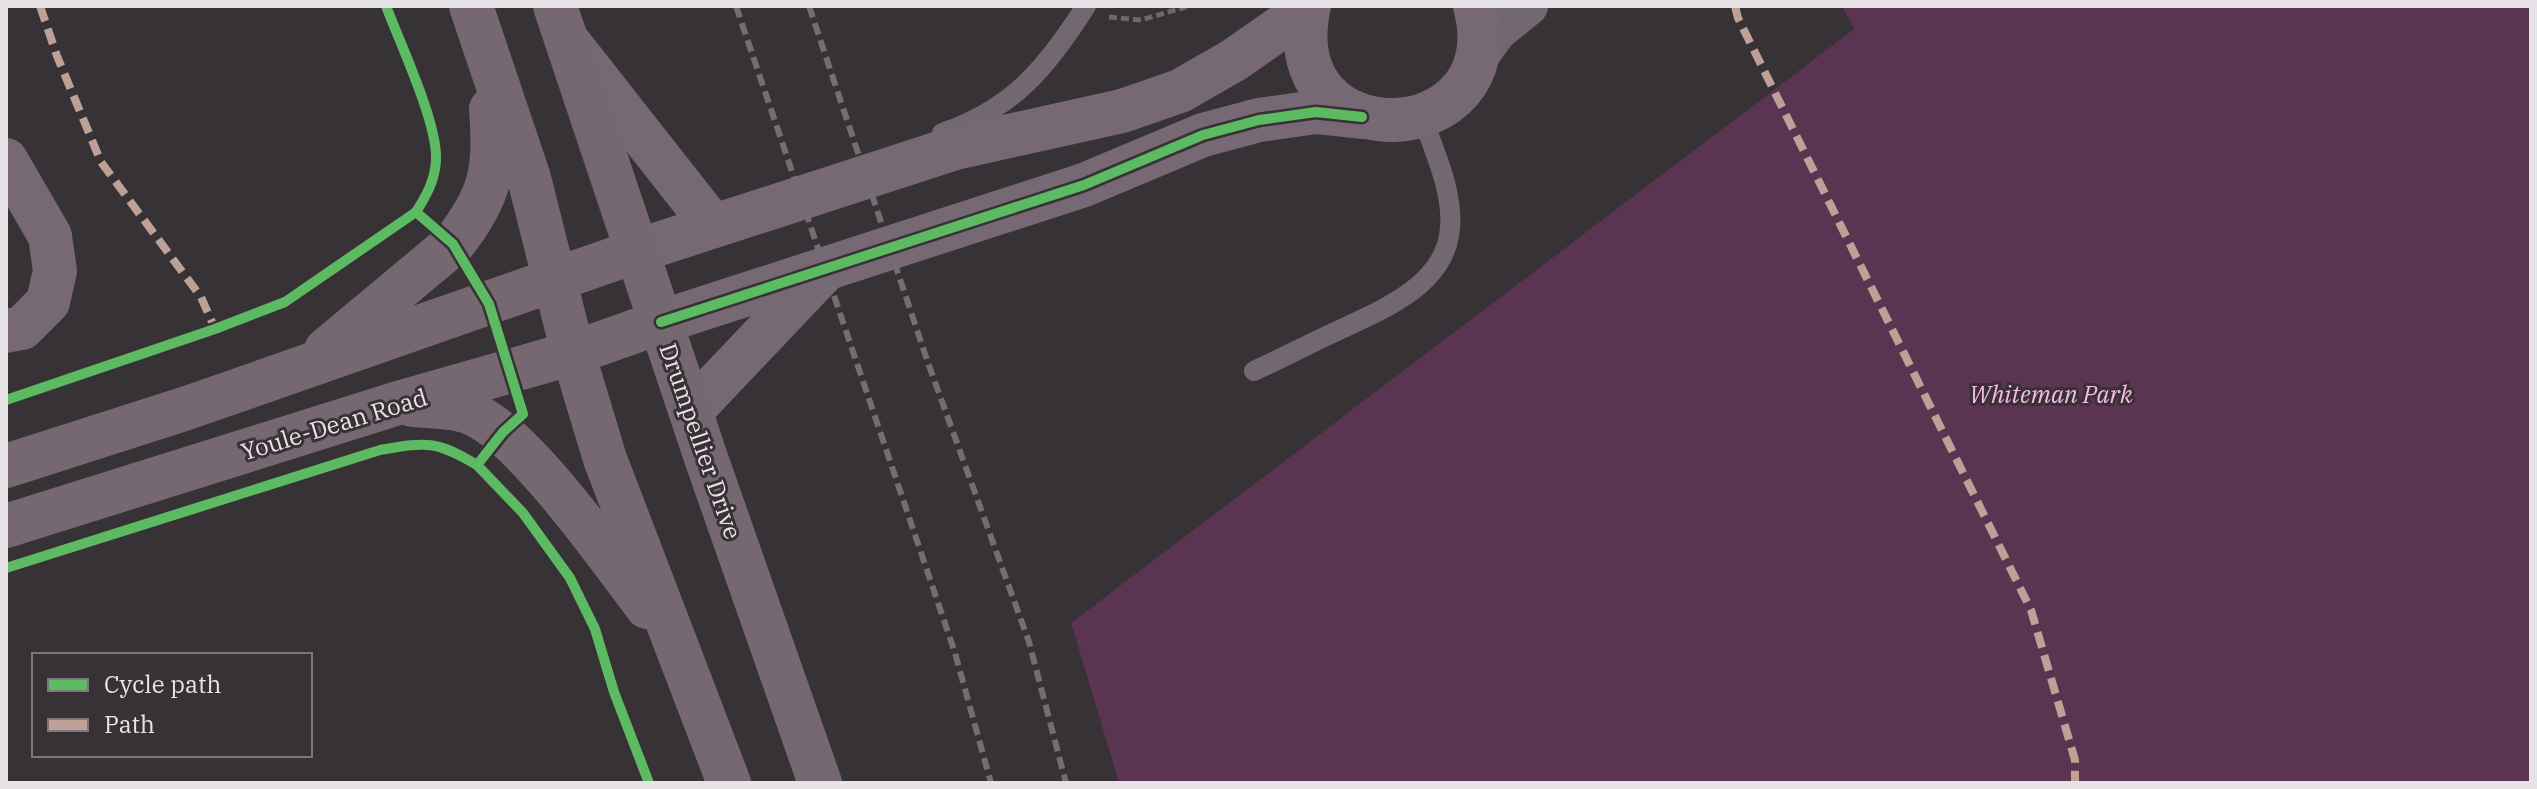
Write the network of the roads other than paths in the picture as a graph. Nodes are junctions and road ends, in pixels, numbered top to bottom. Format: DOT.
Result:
graph roads {
  1 [pos="471,6"];
  2 [pos="1086,6"];
  3 [pos="1307,6"];
  4 [pos="1475,6"];
  5 [pos="1528,6"];
  6 [pos="561,22"];
  7 [pos="487,51"];
  8 [pos="1478,57"];
  9 [pos="1362,117"];
  10 [pos="1422,117"];
  11 [pos="6,160"];
  12 [pos="777,205"];
  13 [pos="713,226"];
  14 [pos="637,251"];
  15 [pos="824,271"];
  16 [pos="554,281"];
  17 [pos="661,322"];
  18 [pos="6,331"];
  19 [pos="573,353"];
  20 [pos="306,367"];
  21 [pos="1254,371"];
  22 [pos="395,404"];
  23 [pos="691,411"];
  24 [pos="6,466"];
  25 [pos="6,526"];
  26 [pos="676,644"];
  27 [pos="729,783"];
  28 [pos="820,783"];
  1 -- 7 [label="main road"];
  2 -- 12 [label="lane"];
  3 -- 9 [label="street"];
  3 -- 12 [label="street"];
  4 -- 8 [label="street"];
  5 -- 8 [label="street"];
  6 -- 13 [label="street"];
  6 -- 14 [label="main road, Drumpellier Drive"];
  7 -- 16 [label="main road"];
  7 -- 20 [label="main road"];
  8 -- 10 [label="street"];
  9 -- 10 [label="street"];
  9 -- 15 [label="street"];
  10 -- 21 [label="lane"];
  11 -- 18 [label="street"];
  12 -- 13 [label="street"];
  13 -- 14 [label="street"];
  14 -- 16 [label="main road"];
  14 -- 17 [label="main road, Drumpellier Drive"];
  15 -- 17 [label="street"];
  15 -- 23 [label="street"];
  16 -- 19 [label="main road"];
  16 -- 20 [label="main road"];
  17 -- 19 [label="main road, Youle-Dean Road"];
  17 -- 23 [label="main road, Drumpellier Drive"];
  19 -- 22 [label="main road, Youle-Dean Road"];
  19 -- 26 [label="main road"];
  20 -- 24 [label="main road"];
  22 -- 25 [label="main road, Youle-Dean Road"];
  22 -- 26 [label="main road"];
  23 -- 28 [label="main road, Drumpellier Drive"];
  26 -- 27 [label="main road"];
}
